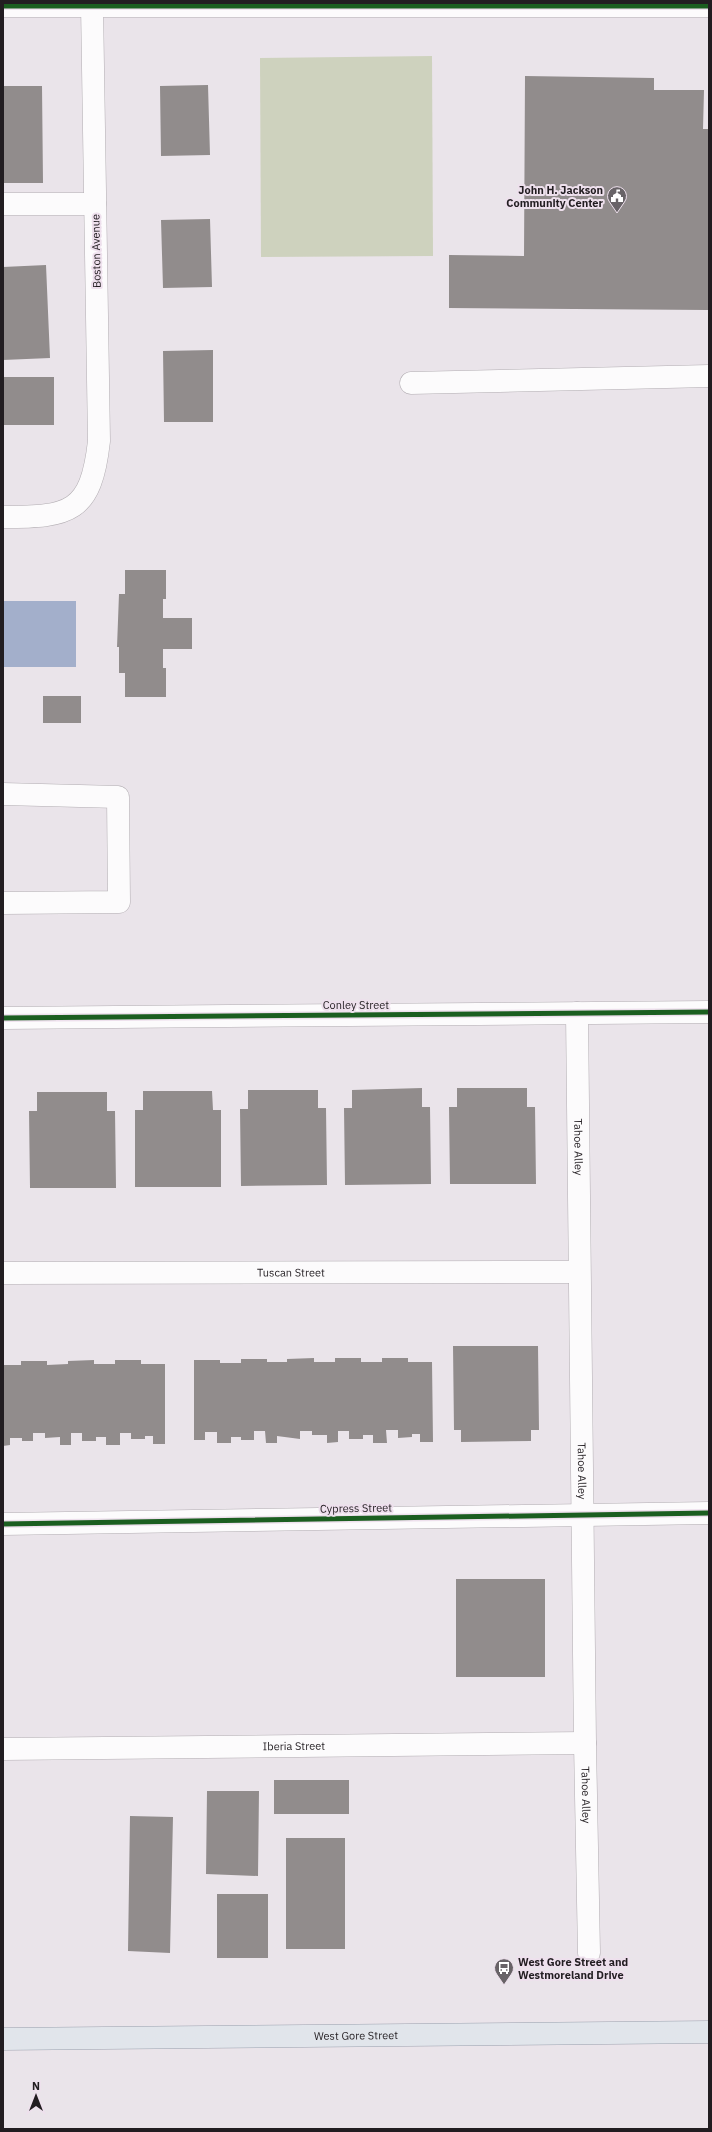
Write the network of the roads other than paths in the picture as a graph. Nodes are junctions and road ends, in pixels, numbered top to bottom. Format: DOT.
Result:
graph roads {
  1 [pos="92,5"];
  2 [pos="3,6"];
  3 [pos="709,6"];
  4 [pos="3,204"];
  5 [pos="95,204"];
  6 [pos="709,376"];
  7 [pos="411,384"];
  8 [pos="3,517"];
  9 [pos="3,794"];
  10 [pos="3,903"];
  11 [pos="709,1012"];
  12 [pos="577,1013"];
  13 [pos="3,1018"];
  14 [pos="579,1272"];
  15 [pos="3,1274"];
  16 [pos="709,1513"];
  17 [pos="582,1515"];
  18 [pos="3,1524"];
  19 [pos="585,1743"];
  20 [pos="3,1749"];
  21 [pos="589,1953"];
  22 [pos="709,2032"];
  23 [pos="3,2039"];
  1 -- 2 [label="street"];
  1 -- 3 [label="street"];
  1 -- 5 [label="street, Boston Avenue"];
  4 -- 5 [label="street"];
  5 -- 8 [label="street, Boston Avenue"];
  6 -- 7 [label="street"];
  9 -- 10 [label="street"];
  11 -- 12 [label="street, Conley Street"];
  12 -- 13 [label="street, Conley Street"];
  12 -- 14 [label="street, Tahoe Alley"];
  14 -- 15 [label="street, Tuscan Street"];
  14 -- 17 [label="street, Tahoe Alley"];
  16 -- 17 [label="street, Cypress Street"];
  17 -- 18 [label="street, Cypress Street"];
  17 -- 19 [label="street, Tahoe Alley"];
  19 -- 20 [label="street, Iberia Street"];
  19 -- 21 [label="street, Tahoe Alley"];
  22 -- 23 [label="main road, West Gore Street"];
}
